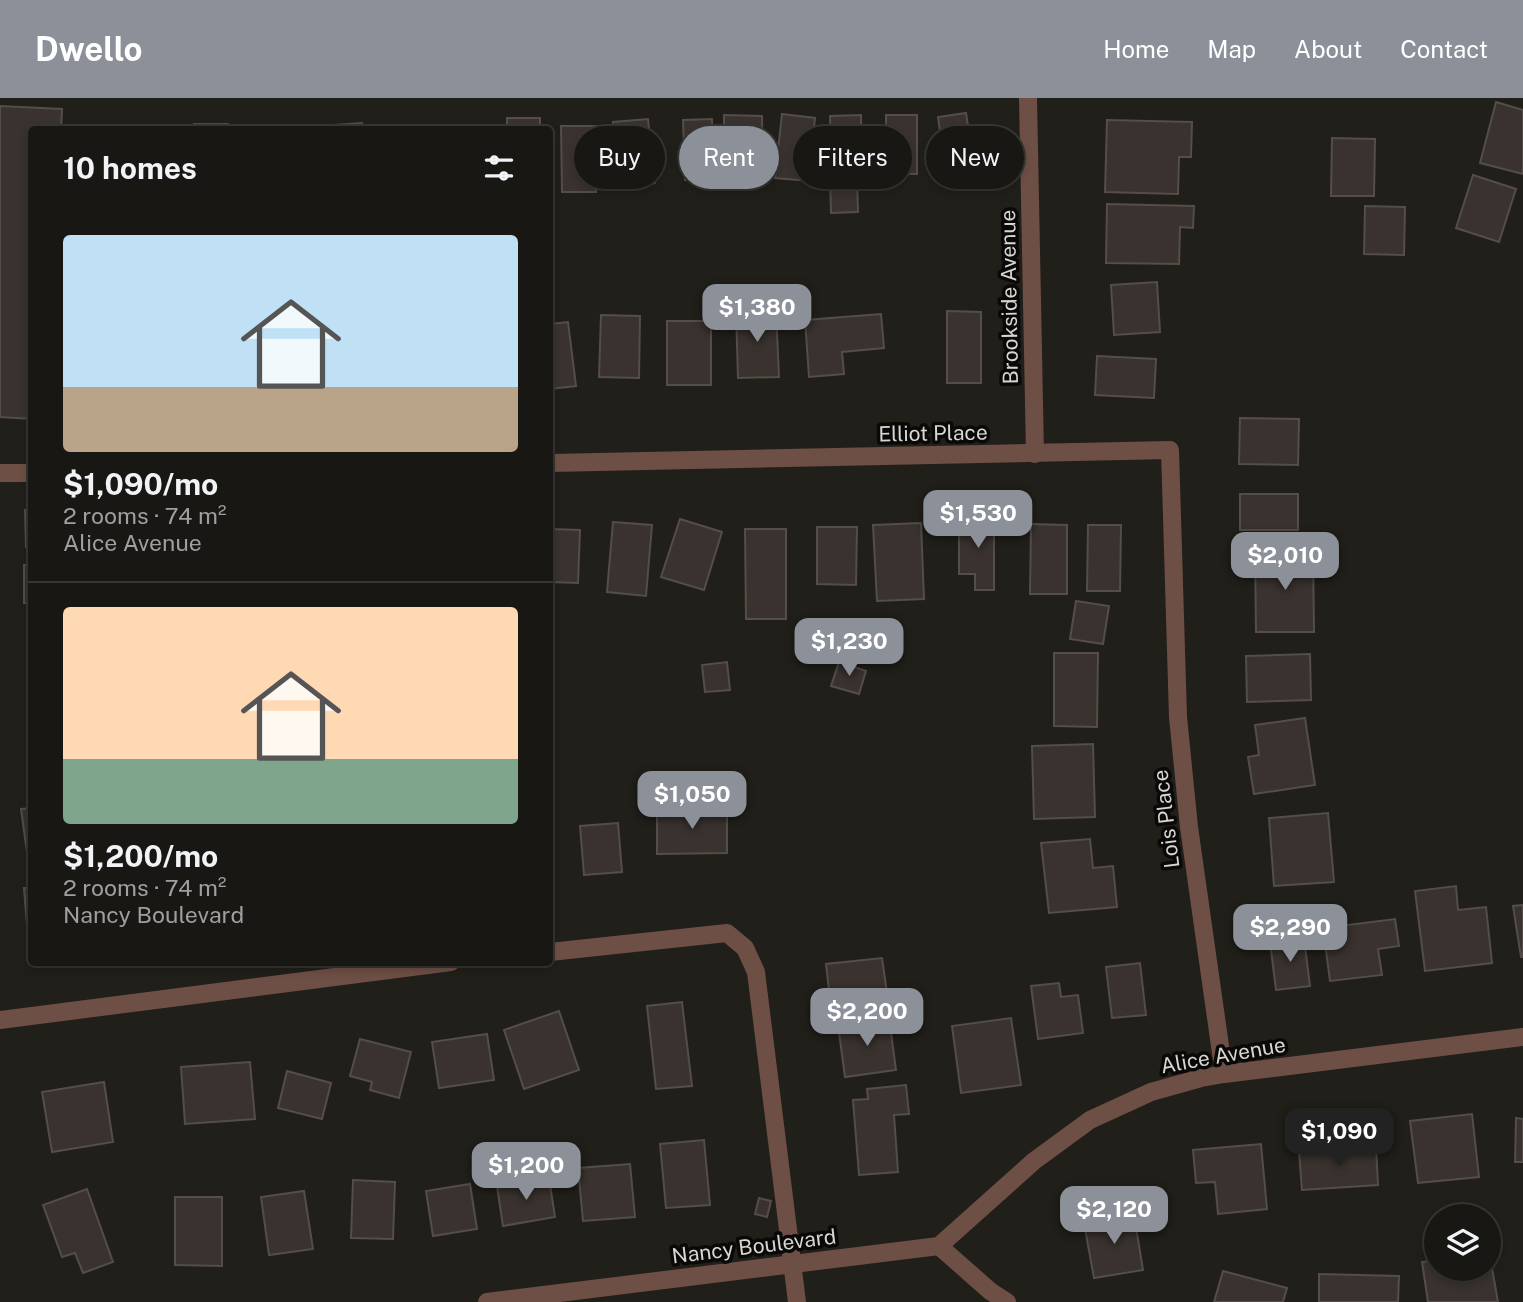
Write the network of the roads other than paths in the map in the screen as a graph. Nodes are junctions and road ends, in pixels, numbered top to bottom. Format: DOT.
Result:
graph roads {
  1 [pos="1028,98"];
  2 [pos="1035,454"];
  3 [pos="553,463"];
  4 [pos="0,473"];
  5 [pos="28,473"];
  6 [pos="1175,598"];
  7 [pos="553,952"];
  8 [pos="420,966"];
  9 [pos="0,1020"];
  10 [pos="1523,1037"];
  11 [pos="1224,1074"];
  12 [pos="939,1245"];
  13 [pos="792,1265"];
  14 [pos="487,1302"];
  15 [pos="797,1302"];
  16 [pos="1007,1302"];
  1 -- 2 [label="street, Brookside Avenue"];
  2 -- 3 [label="street, Elliot Place"];
  2 -- 6 [label="street, Elliot Place"];
  4 -- 5 [label="street"];
  6 -- 11 [label="street, Lois Place"];
  7 -- 13 [label="street"];
  8 -- 9 [label="street"];
  10 -- 11 [label="street, Alice Avenue"];
  11 -- 12 [label="street, Alice Avenue"];
  12 -- 13 [label="street, Nancy Boulevard"];
  12 -- 16 [label="street"];
  13 -- 14 [label="street, Nancy Boulevard"];
  13 -- 15 [label="street"];
}
